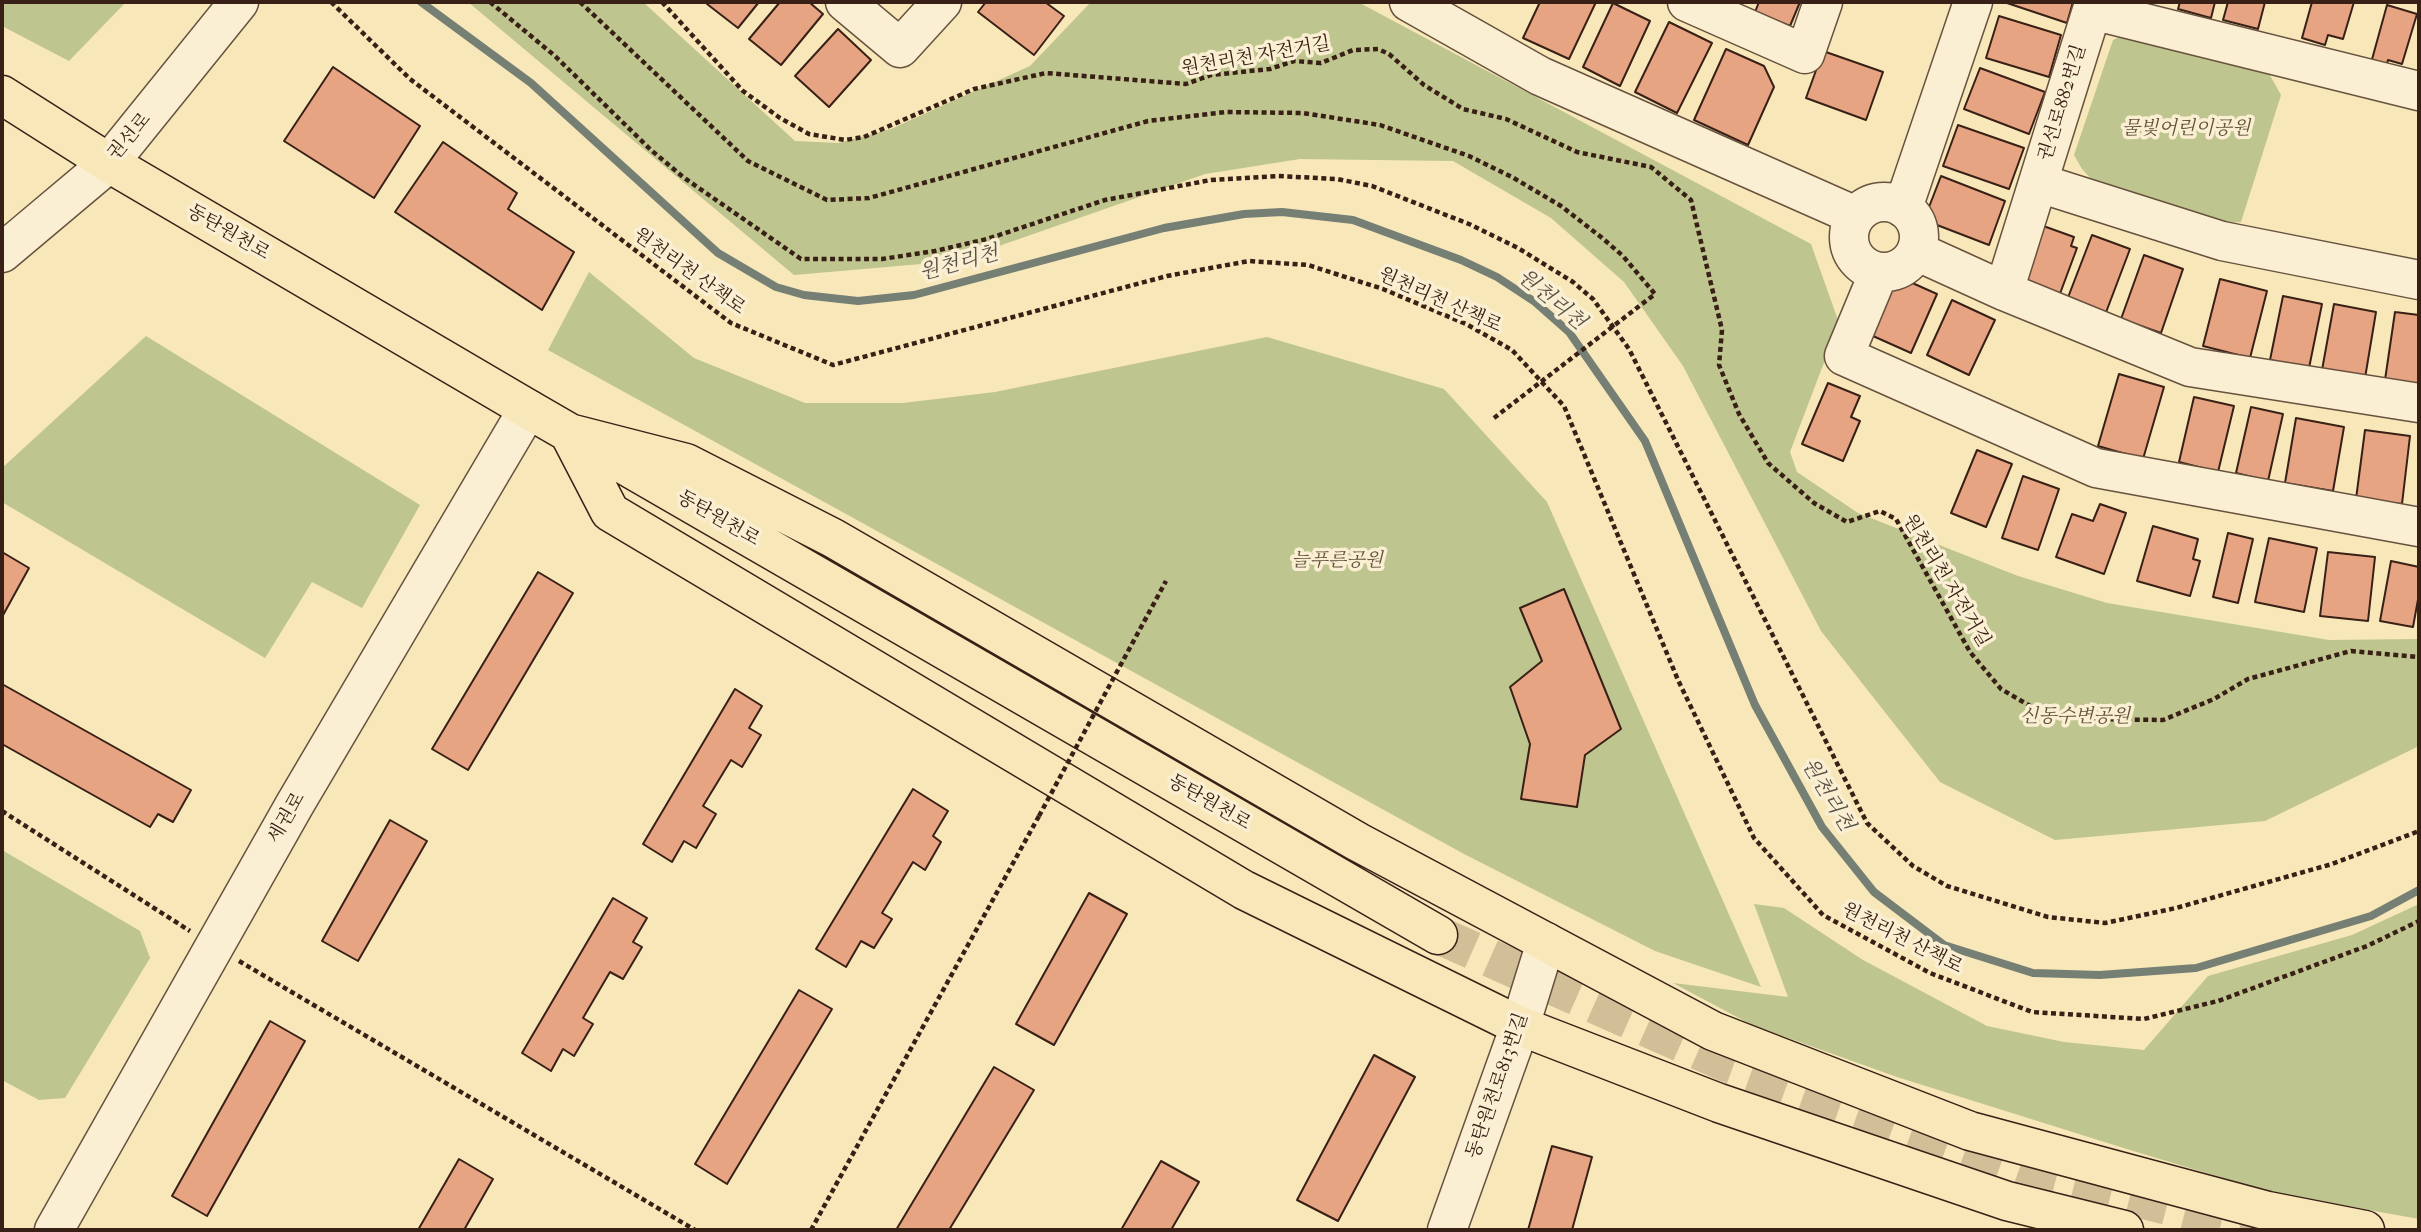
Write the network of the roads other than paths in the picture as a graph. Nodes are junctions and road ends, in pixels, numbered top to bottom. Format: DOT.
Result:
graph roads {
  1 [pos="239,2"];
  2 [pos="845,2"];
  3 [pos="942,2"];
  4 [pos="1409,2"];
  5 [pos="1688,2"];
  6 [pos="1824,2"];
  7 [pos="1973,2"];
  8 [pos="2419,91"];
  9 [pos="2,95"];
  10 [pos="108,163"];
  11 [pos="2039,183"];
  12 [pos="1903,208"];
  13 [pos="1856,216"];
  14 [pos="1916,251"];
  15 [pos="2,253"];
  16 [pos="1879,272"];
  17 [pos="2419,279"];
  18 [pos="2004,290"];
  19 [pos="2419,403"];
  20 [pos="528,409"];
  21 [pos="569,433"];
  22 [pos="2419,527"];
  23 [pos="1438,935"];
  24 [pos="1546,942"];
  25 [pos="1520,1026"];
  26 [pos="54,1230"];
  27 [pos="1447,1230"];
  28 [pos="2124,1230"];
  29 [pos="2365,1230"];
  1 -- 10 [label="street, 권선로"];
  2 -- 3 [label="street"];
  4 -- 13 [label="street"];
  5 -- 6 [label="street"];
  7 -- 12 [label="street"];
  8 -- 11 [label="street, 권선로882번길"];
  9 -- 10 [label="main road, 동탄원천로"];
  10 -- 15 [label="street, 권선로"];
  10 -- 20 [label="main road, 동탄원천로"];
  11 -- 17 [label="street, 권선로882번길"];
  11 -- 18 [label="street"];
  12 -- 13 [label="street"];
  12 -- 14 [label="street"];
  13 -- 16 [label="street"];
  14 -- 16 [label="street"];
  14 -- 18 [label="street"];
  16 -- 22 [label="street"];
  18 -- 19 [label="street"];
  20 -- 21 [label="main road, 동탄원천로"];
  20 -- 26 [label="street, 세권로"];
  21 -- 23 [label="main road, 동탄원천로"];
  21 -- 24 [label="main road"];
  21 -- 25 [label="main road"];
  24 -- 25 [label="street, 동탄원천로813번길"];
  24 -- 29 [label="main road"];
  25 -- 27 [label="street, 동탄원천로813번길"];
  25 -- 28 [label="main road"];
}
